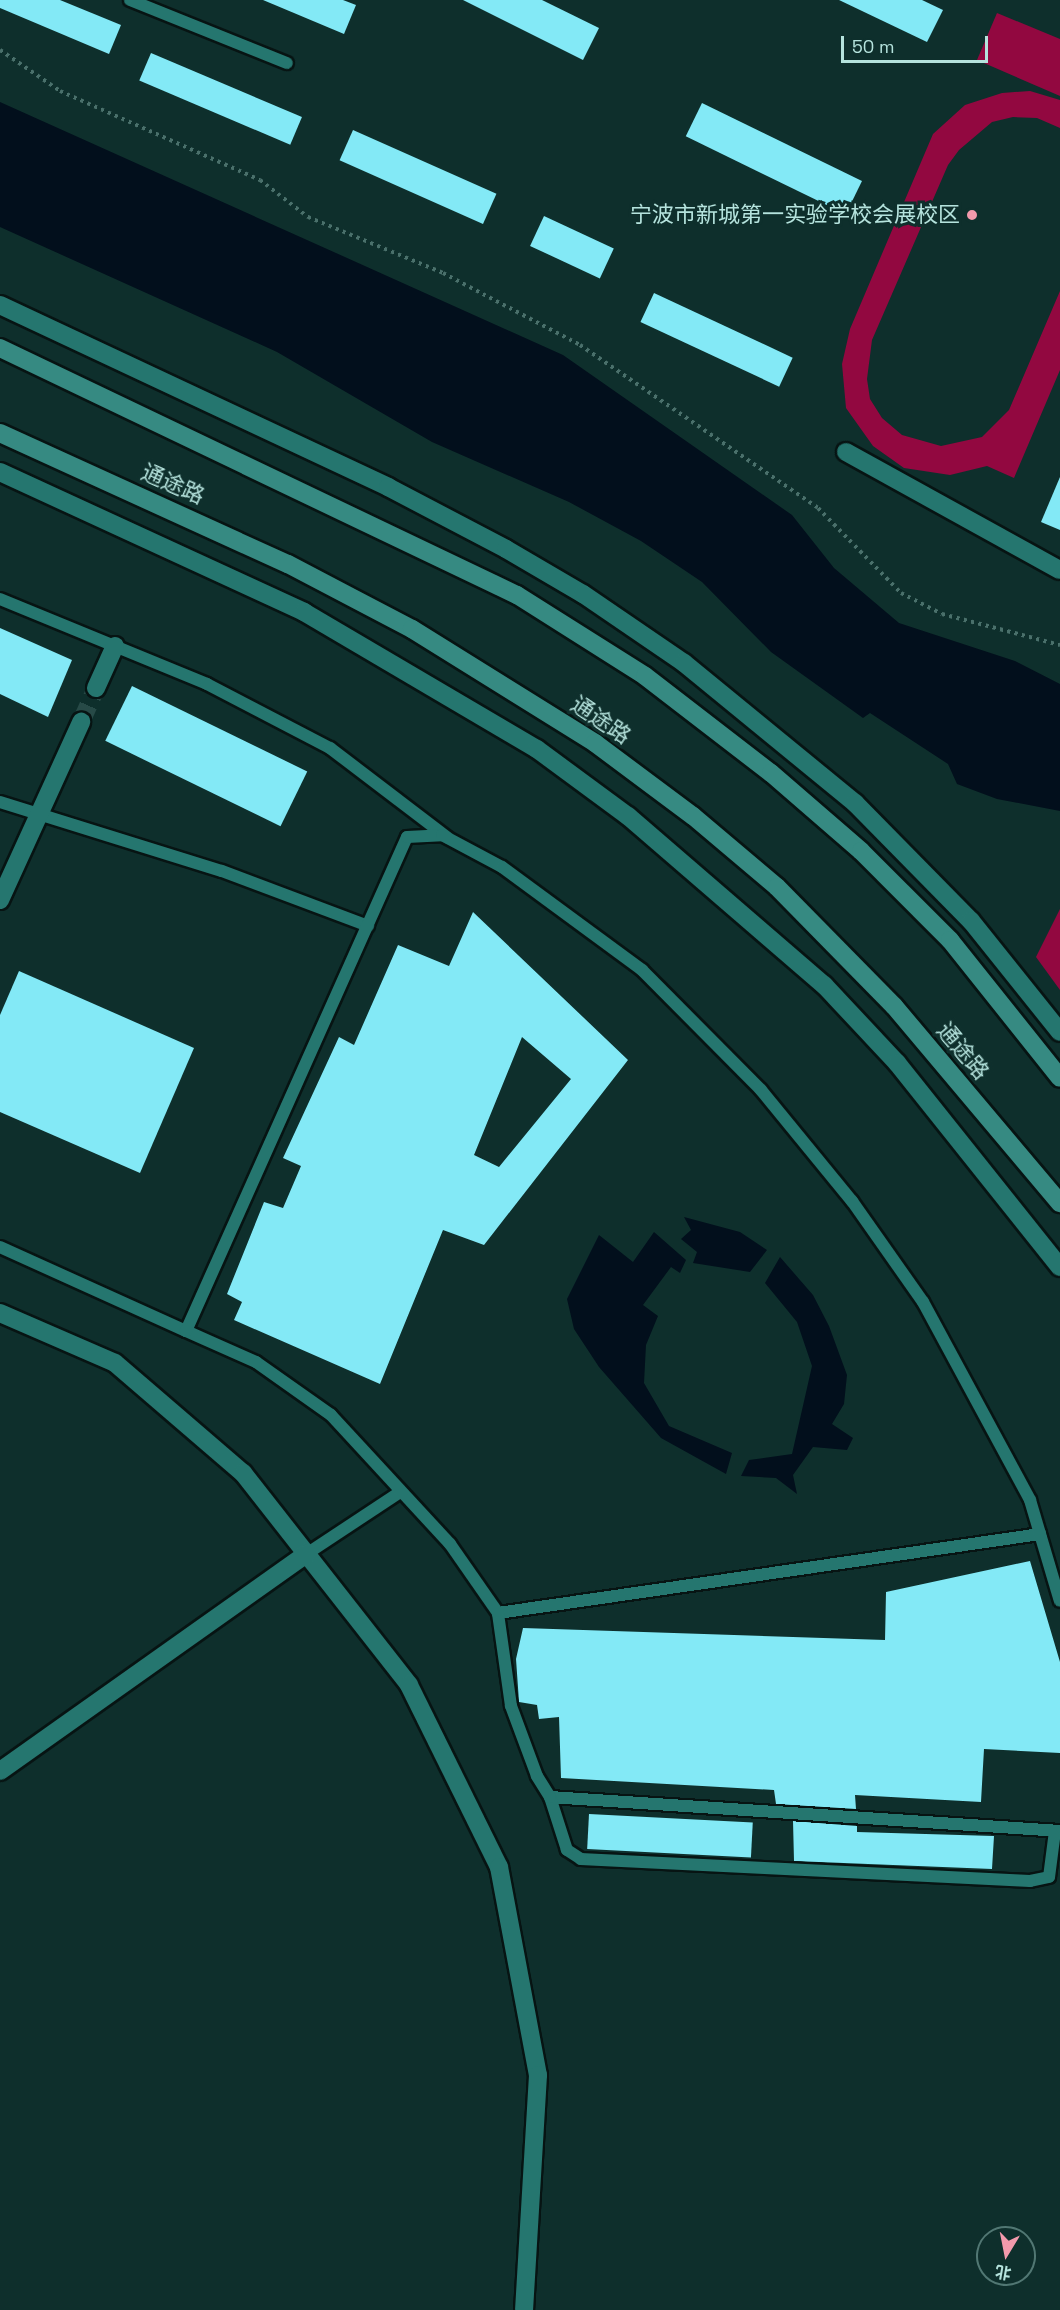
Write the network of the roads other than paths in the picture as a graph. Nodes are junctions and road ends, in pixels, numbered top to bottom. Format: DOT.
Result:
graph roads {
  1 [pos="130,0"];
  2 [pos="287,63"];
  3 [pos="0,305"];
  4 [pos="0,348"];
  5 [pos="0,433"];
  6 [pos="846,452"];
  7 [pos="0,472"];
  8 [pos="1060,570"];
  9 [pos="0,599"];
  10 [pos="115,646"];
  11 [pos="96,688"];
  12 [pos="81,722"];
  13 [pos="0,802"];
  14 [pos="40,812"];
  15 [pos="450,840"];
  16 [pos="0,900"];
  17 [pos="368,926"];
  18 [pos="1060,1032"];
  19 [pos="1060,1078"];
  20 [pos="1060,1203"];
  21 [pos="0,1247"];
  22 [pos="1060,1267"];
  23 [pos="0,1313"];
  24 [pos="186,1331"];
  25 [pos="400,1492"];
  26 [pos="1040,1534"];
  27 [pos="308,1553"];
  28 [pos="1060,1601"];
  29 [pos="498,1613"];
  30 [pos="0,1771"];
  31 [pos="550,1797"];
  32 [pos="1057,1831"];
  33 [pos="524,2310"];
  1 -- 2 [label="lane"];
  3 -- 18 [label="main road"];
  4 -- 19 [label="main road"];
  5 -- 20 [label="main road, 通途路"];
  6 -- 8 [label="main road"];
  7 -- 22 [label="main road"];
  9 -- 10 [label="lane"];
  10 -- 11 [label="main road"];
  10 -- 15 [label="lane"];
  12 -- 14 [label="main road"];
  13 -- 14 [label="lane"];
  14 -- 16 [label="main road"];
  14 -- 17 [label="lane"];
  15 -- 17 [label="lane"];
  15 -- 26 [label="lane"];
  17 -- 24 [label="lane"];
  21 -- 24 [label="lane"];
  23 -- 27 [label="main road"];
  24 -- 25 [label="lane"];
  25 -- 27 [label="lane"];
  25 -- 29 [label="lane"];
  26 -- 28 [label="lane"];
  26 -- 29 [label="lane"];
  27 -- 30 [label="main road"];
  27 -- 33 [label="main road"];
  29 -- 31 [label="lane"];
  31 -- 32 [label="lane"];
  31 -- 32 [label="lane"];
}
